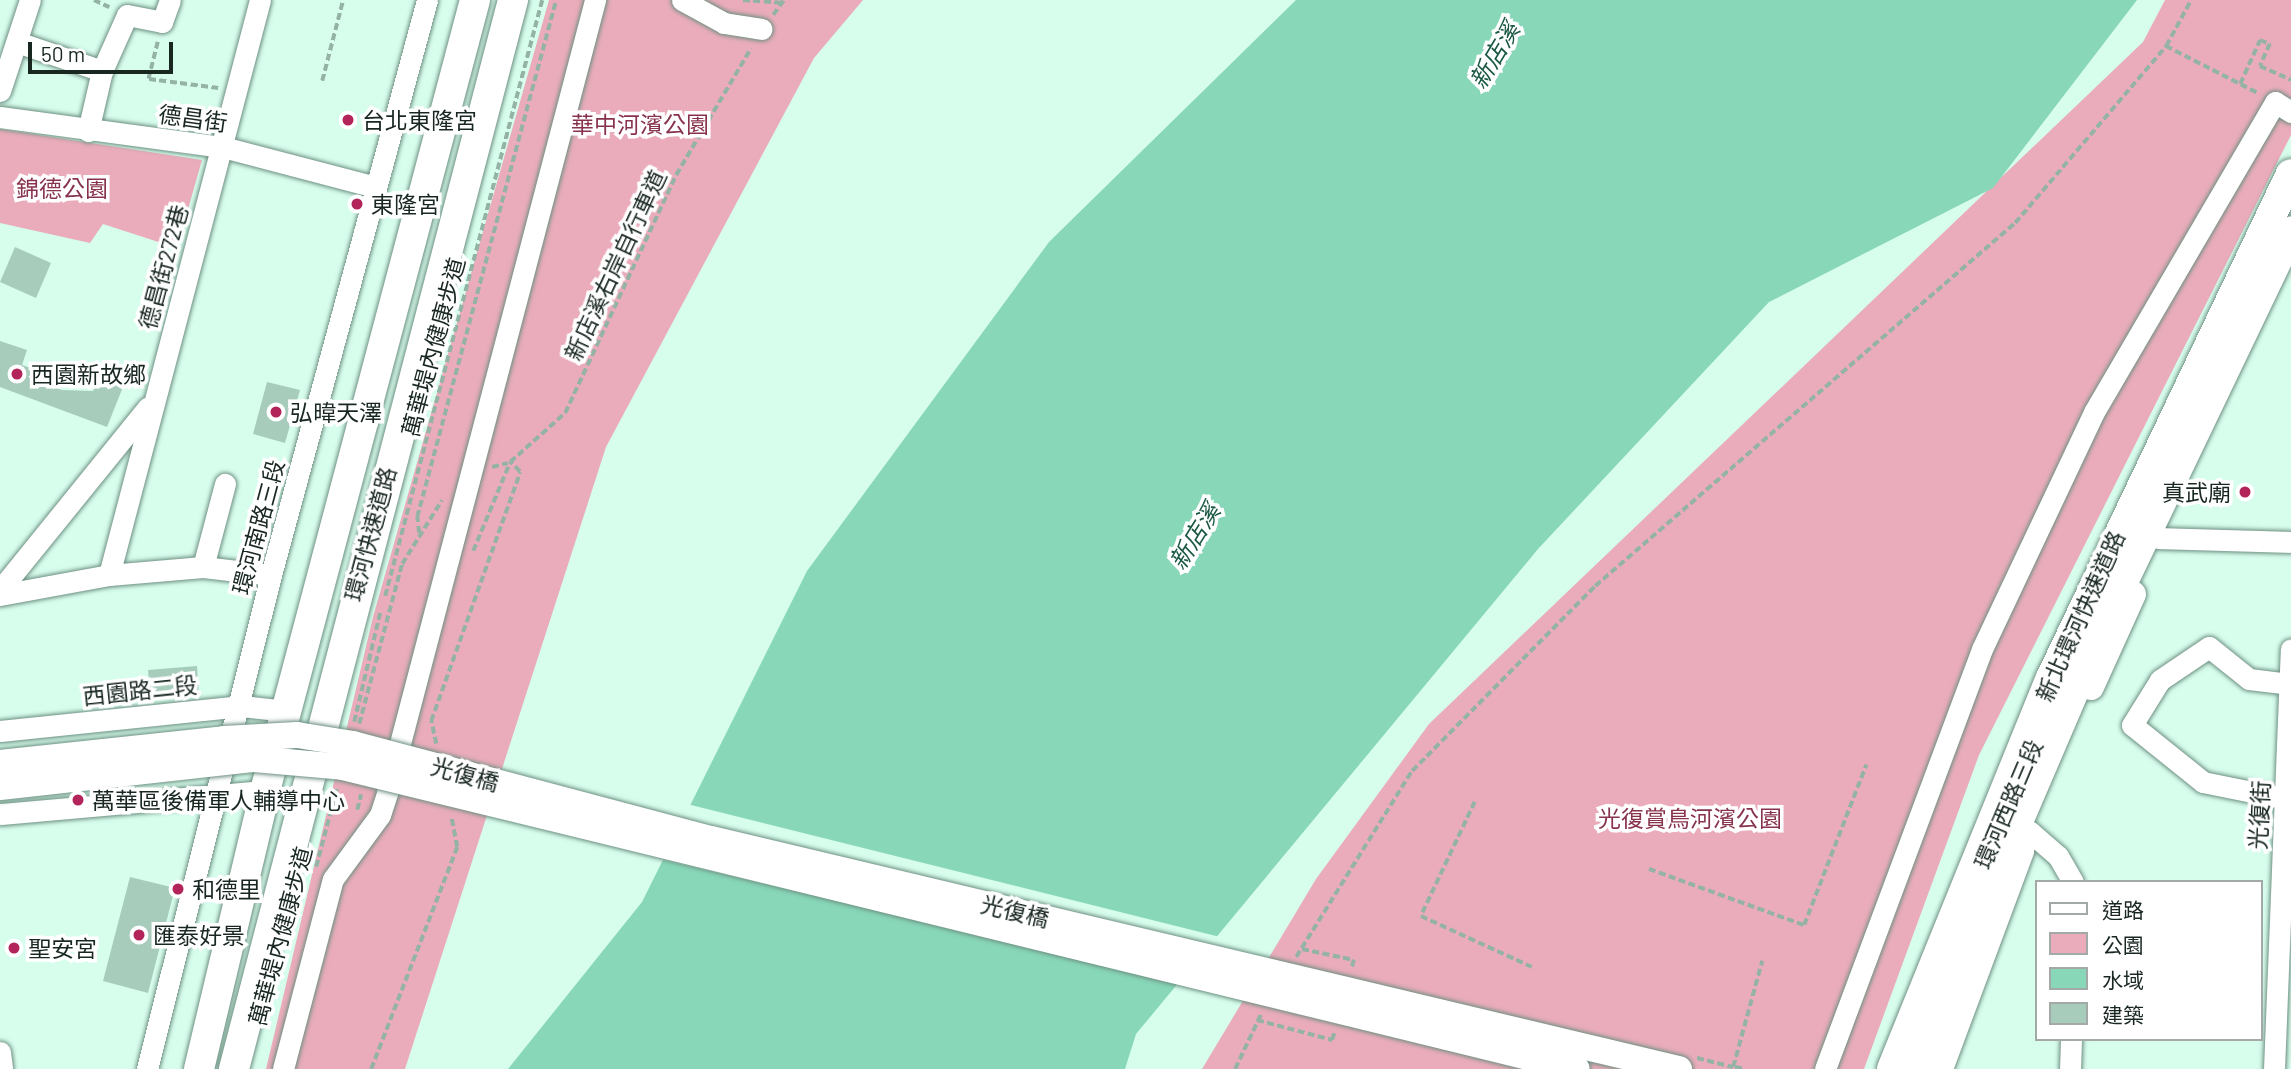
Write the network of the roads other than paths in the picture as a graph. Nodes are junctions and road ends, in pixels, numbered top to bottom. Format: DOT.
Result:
graph roads {
  1 [pos="30,0"];
  2 [pos="170,0"];
  3 [pos="260,0"];
  4 [pos="427,0"];
  5 [pos="475,0"];
  6 [pos="513,0"];
  7 [pos="595,0"];
  8 [pos="682,0"];
  9 [pos="762,29"];
  10 [pos="17,42"];
  11 [pos="102,71"];
  12 [pos="0,92"];
  13 [pos="2283,107"];
  14 [pos="0,117"];
  15 [pos="89,131"];
  16 [pos="223,147"];
  17 [pos="2291,174"];
  18 [pos="376,187"];
  19 [pos="2291,202"];
  20 [pos="2291,231"];
  21 [pos="2291,262"];
  22 [pos="154,400"];
  23 [pos="225,484"];
  24 [pos="2158,538"];
  25 [pos="2291,542"];
  26 [pos="203,567"];
  27 [pos="109,575"];
  28 [pos="271,575"];
  29 [pos="355,590"];
  30 [pos="0,592"];
  31 [pos="2291,649"];
  32 [pos="2289,684"];
  33 [pos="242,706"];
  34 [pos="0,731"];
  35 [pos="293,735"];
  36 [pos="349,748"];
  37 [pos="0,763"];
  38 [pos="0,787"];
  39 [pos="265,791"];
  40 [pos="221,793"];
  41 [pos="2287,799"];
  42 [pos="0,814"];
  43 [pos="2029,831"];
  44 [pos="2287,864"];
  45 [pos="2072,880"];
  46 [pos="2277,1000"];
  47 [pos="2291,1026"];
  48 [pos="2071,1041"];
  49 [pos="0,1052"];
  50 [pos="2280,1065"];
  51 [pos="2,1069"];
  52 [pos="147,1069"];
  53 [pos="199,1069"];
  54 [pos="211,1069"];
  55 [pos="234,1069"];
  56 [pos="283,1069"];
  57 [pos="1577,1069"];
  58 [pos="1679,1069"];
  59 [pos="1825,1069"];
  60 [pos="1892,1069"];
  61 [pos="1899,1069"];
  62 [pos="1923,1069"];
  63 [pos="1940,1069"];
  64 [pos="2070,1069"];
  1 -- 10 [label="street"];
  2 -- 11 [label="street"];
  3 -- 16 [label="street, 德昌街272巷"];
  4 -- 18 [label="street, 環河南路三段"];
  5 -- 35 [label="highway, 環河快速道路"];
  6 -- 29 [label="highway, 環河快速道路"];
  7 -- 56 [label="street"];
  8 -- 9 [label="street"];
  10 -- 11 [label="street"];
  10 -- 12 [label="street"];
  11 -- 15 [label="street"];
  13 -- 59 [label="street"];
  14 -- 15 [label="street, 德昌街"];
  15 -- 16 [label="street, 德昌街"];
  16 -- 18 [label="street, 德昌街"];
  16 -- 22 [label="street, 德昌街272巷"];
  17 -- 60 [label="highway, 新北環河快速道路"];
  18 -- 28 [label="street, 環河南路三段"];
  19 -- 61 [label="main road, 環河西路三段"];
  20 -- 62 [label="highway, 新北環河快速道路"];
  21 -- 24 [label="main road, 環河西路三段"];
  22 -- 27 [label="street, 德昌街272巷"];
  22 -- 30 [label="street"];
  23 -- 26 [label="street"];
  24 -- 25 [label="street"];
  24 -- 43 [label="main road, 環河西路三段"];
  26 -- 27 [label="street"];
  26 -- 28 [label="street"];
  27 -- 30 [label="street"];
  28 -- 33 [label="street, 環河南路三段"];
  29 -- 54 [label="highway"];
  29 -- 55 [label="highway, 環河快速道路"];
  31 -- 32 [label="street, 光復街"];
  32 -- 41 [label="street, 光復街"];
  32 -- 41 [label="street"];
  33 -- 34 [label="street, 西園路二段"];
  33 -- 35 [label="street, 西園路二段"];
  33 -- 40 [label="street, 環河南路三段"];
  35 -- 36 [label="main road, bridge"];
  35 -- 37 [label="main road, bridge"];
  35 -- 38 [label="main road, bridge"];
  35 -- 39 [label="highway, 環河快速道路"];
  36 -- 57 [label="main road, 光復橋, bridge"];
  36 -- 58 [label="main road, 光復橋, bridge"];
  39 -- 40 [label="street"];
  39 -- 53 [label="highway, 環河快速道路"];
  40 -- 42 [label="street"];
  40 -- 52 [label="street, 環河南路三段"];
  41 -- 44 [label="street, 光復街"];
  43 -- 45 [label="street"];
  43 -- 63 [label="main road, 環河西路三段"];
  44 -- 46 [label="street, 光復街"];
  46 -- 47 [label="street"];
  46 -- 50 [label="street, 光復街"];
  48 -- 64 [label="street"];
  49 -- 51 [label="street"];
}
